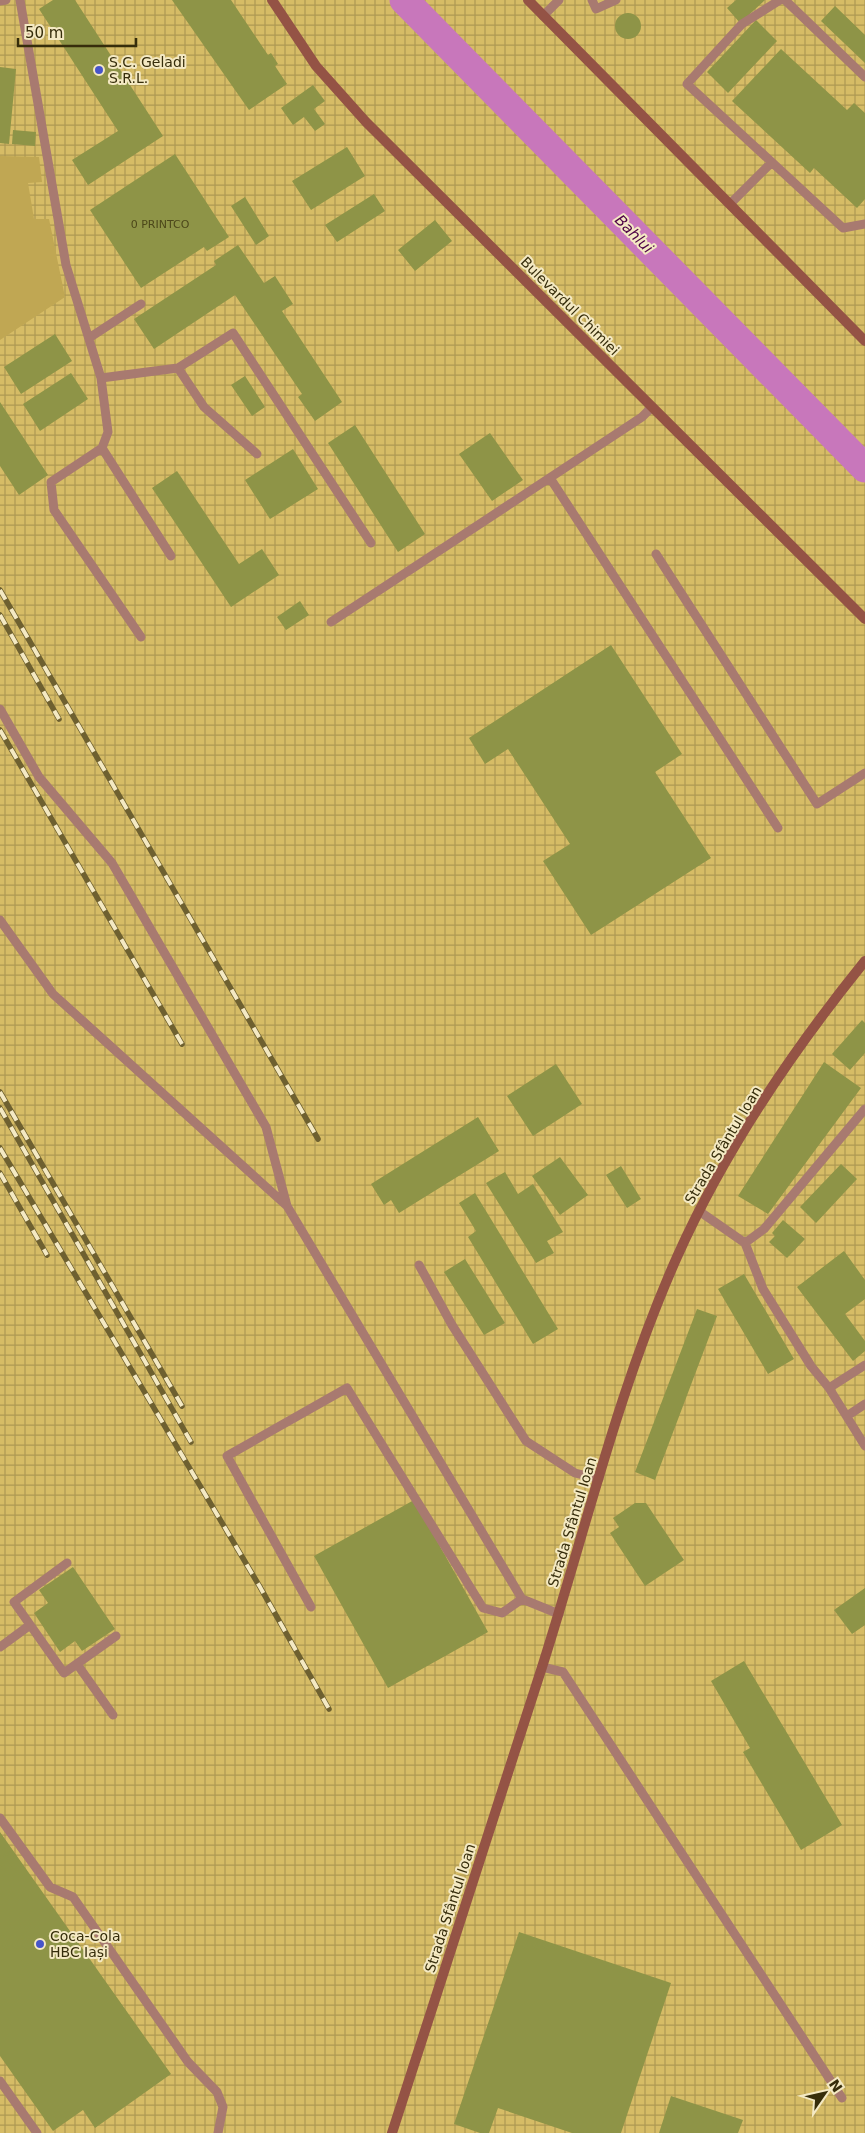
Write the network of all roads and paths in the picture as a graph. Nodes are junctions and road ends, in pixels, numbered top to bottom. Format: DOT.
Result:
graph roads {
  1 [pos="6,0"];
  2 [pos="20,0"];
  3 [pos="272,0"];
  4 [pos="528,0"];
  5 [pos="559,0"];
  6 [pos="592,0"];
  7 [pos="616,0"];
  8 [pos="780,0"];
  9 [pos="785,0"];
  10 [pos="0,1"];
  11 [pos="543,16"];
  12 [pos="865,77"];
  13 [pos="771,163"];
  14 [pos="731,204"];
  15 [pos="865,224"];
  16 [pos="141,304"];
  17 [pos="88,338"];
  18 [pos="865,341"];
  19 [pos="178,368"];
  20 [pos="101,378"];
  21 [pos="652,407"];
  22 [pos="102,448"];
  23 [pos="257,454"];
  24 [pos="550,478"];
  25 [pos="371,542"];
  26 [pos="656,554"];
  27 [pos="171,556"];
  28 [pos="865,619"];
  29 [pos="331,622"];
  30 [pos="141,637"];
  31 [pos="0,709"];
  32 [pos="865,773"];
  33 [pos="778,828"];
  34 [pos="0,920"];
  35 [pos="865,961"];
  36 [pos="865,1109"];
  37 [pos="287,1206"];
  38 [pos="699,1212"];
  39 [pos="745,1243"];
  40 [pos="419,1265"];
  41 [pos="865,1365"];
  42 [pos="829,1388"];
  43 [pos="865,1404"];
  44 [pos="847,1416"];
  45 [pos="865,1446"];
  46 [pos="599,1479"];
  47 [pos="67,1563"];
  48 [pos="522,1600"];
  49 [pos="311,1607"];
  50 [pos="559,1614"];
  51 [pos="30,1625"];
  52 [pos="116,1636"];
  53 [pos="0,1647"];
  54 [pos="76,1664"];
  55 [pos="542,1666"];
  56 [pos="113,1715"];
  57 [pos="0,1818"];
  58 [pos="0,2081"];
  59 [pos="842,2098"];
  60 [pos="37,2133"];
  61 [pos="218,2133"];
  62 [pos="392,2133"];
  1 -- 10 [label="lane"];
  2 -- 17 [label="lane"];
  3 -- 21 [label="street, Bulevardul Chimiei"];
  4 -- 11 [label="street"];
  5 -- 11 [label="lane"];
  6 -- 7 [label="lane"];
  8 -- 13 [label="lane"];
  9 -- 12 [label="lane"];
  11 -- 14 [label="street"];
  13 -- 14 [label="lane"];
  13 -- 15 [label="lane"];
  14 -- 18 [label="street"];
  16 -- 17 [label="lane"];
  17 -- 20 [label="lane"];
  19 -- 20 [label="lane"];
  19 -- 23 [label="lane"];
  19 -- 25 [label="lane"];
  20 -- 22 [label="lane"];
  21 -- 24 [label="lane"];
  21 -- 28 [label="street, Bulevardul Chimiei"];
  22 -- 27 [label="lane"];
  22 -- 30 [label="lane"];
  24 -- 29 [label="lane"];
  24 -- 33 [label="lane"];
  26 -- 32 [label="lane"];
  31 -- 37 [label="lane"];
  34 -- 37 [label="lane"];
  35 -- 38 [label="street, Strada Sfântul Ioan"];
  36 -- 39 [label="lane"];
  37 -- 48 [label="lane"];
  38 -- 39 [label="lane"];
  38 -- 46 [label="street, Strada Sfântul Ioan"];
  39 -- 42 [label="lane"];
  40 -- 46 [label="lane"];
  41 -- 42 [label="lane"];
  42 -- 44 [label="lane"];
  43 -- 44 [label="lane"];
  44 -- 45 [label="lane"];
  46 -- 50 [label="street, Strada Sfântul Ioan"];
  47 -- 51 [label="lane"];
  48 -- 49 [label="lane"];
  48 -- 50 [label="lane"];
  50 -- 55 [label="street, Strada Sfântul Ioan"];
  51 -- 53 [label="lane"];
  51 -- 54 [label="lane"];
  52 -- 54 [label="lane"];
  54 -- 56 [label="lane"];
  55 -- 59 [label="lane"];
  55 -- 62 [label="street, Strada Sfântul Ioan"];
  57 -- 61 [label="lane"];
  58 -- 60 [label="lane"];
}
